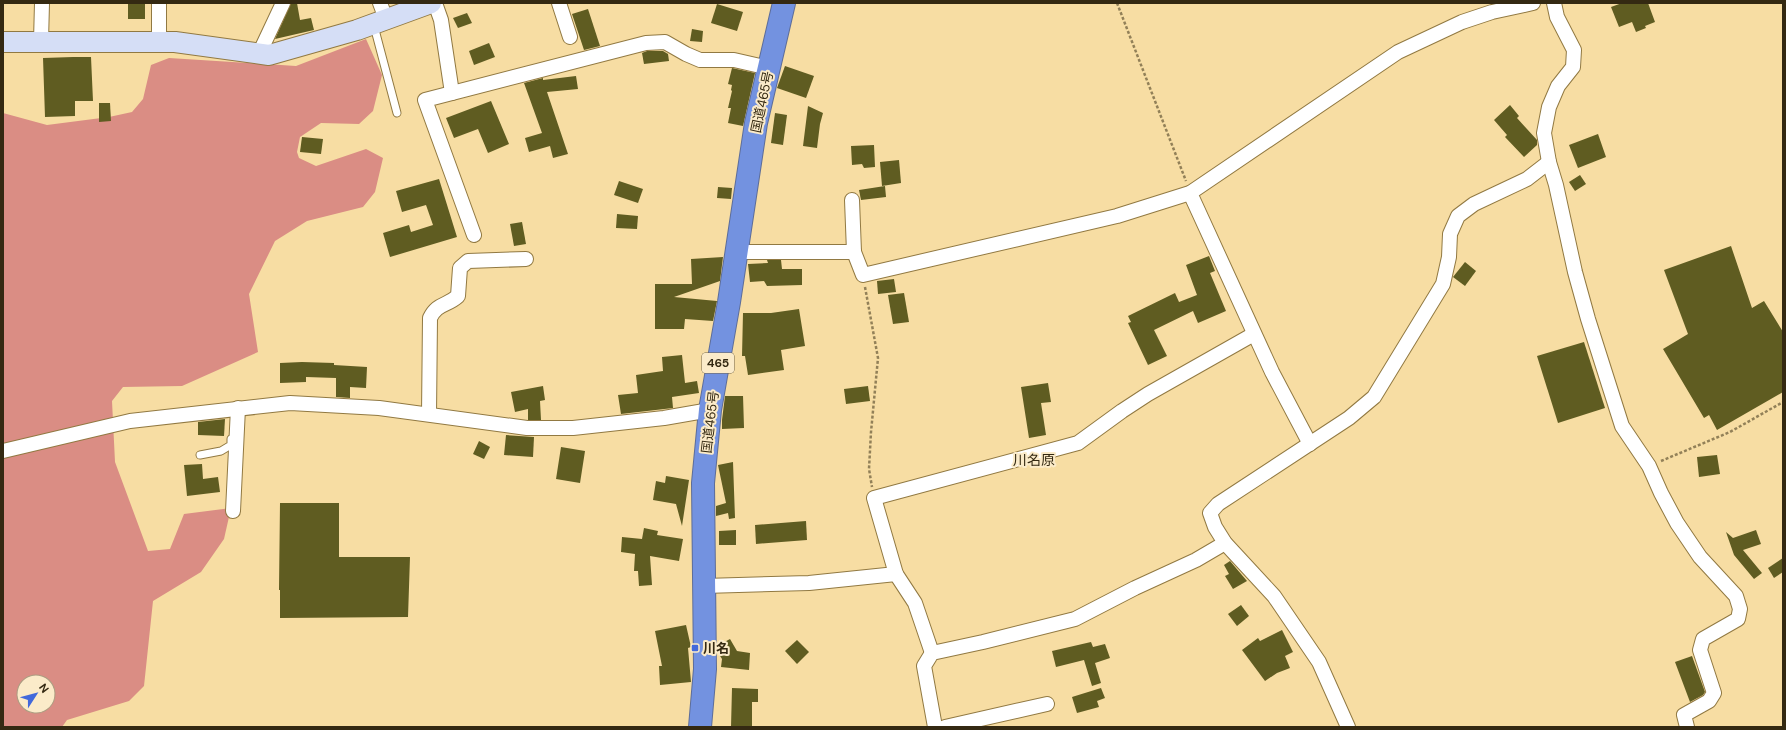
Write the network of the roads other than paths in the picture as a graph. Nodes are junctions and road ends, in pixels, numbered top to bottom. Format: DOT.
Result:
graph roads {
  1 [pos="42,3"];
  2 [pos="159,3"];
  3 [pos="283,3"];
  4 [pos="432,3"];
  5 [pos="435,3"];
  6 [pos="559,3"];
  7 [pos="784,3"];
  8 [pos="1533,3"];
  9 [pos="1554,3"];
  10 [pos="380,15"];
  11 [pos="570,36"];
  12 [pos="3,42"];
  13 [pos="41,42"];
  14 [pos="159,42"];
  15 [pos="259,54"];
  16 [pos="769,68"];
  17 [pos="452,93"];
  18 [pos="397,113"];
  19 [pos="1549,162"];
  20 [pos="1190,193"];
  21 [pos="852,200"];
  22 [pos="474,235"];
  23 [pos="737,252"];
  24 [pos="854,252"];
  25 [pos="526,259"];
  26 [pos="1254,334"];
  27 [pos="234,408"];
  28 [pos="710,410"];
  29 [pos="429,414"];
  30 [pos="1310,444"];
  31 [pos="3,451"];
  32 [pos="200,455"];
  33 [pos="233,511"];
  34 [pos="1224,543"];
  35 [pos="896,574"];
  36 [pos="704,586"];
  37 [pos="932,653"];
  38 [pos="1047,704"];
  39 [pos="700,727"];
  40 [pos="935,727"];
  41 [pos="945,727"];
  42 [pos="1348,727"];
  43 [pos="1687,727"];
  1 -- 13 [label="street"];
  2 -- 14 [label="street"];
  3 -- 15 [label="street"];
  4 -- 10 [label="street"];
  5 -- 17 [label="street"];
  6 -- 11 [label="street"];
  7 -- 16 [label="highway, 国道465号 / 465"];
  8 -- 20 [label="street"];
  9 -- 19 [label="street"];
  10 -- 15 [label="street"];
  10 -- 18 [label="lane"];
  12 -- 13 [label="street"];
  13 -- 14 [label="street"];
  14 -- 15 [label="street"];
  16 -- 17 [label="street"];
  16 -- 23 [label="highway, 国道465号 / 465"];
  17 -- 22 [label="street"];
  19 -- 30 [label="street"];
  19 -- 43 [label="street"];
  20 -- 24 [label="street"];
  20 -- 26 [label="street"];
  21 -- 24 [label="street"];
  23 -- 24 [label="street"];
  23 -- 28 [label="highway, 国道465号 / 465"];
  25 -- 29 [label="street"];
  26 -- 30 [label="street"];
  26 -- 35 [label="street"];
  27 -- 29 [label="street"];
  27 -- 31 [label="street"];
  27 -- 32 [label="lane"];
  27 -- 33 [label="street"];
  28 -- 29 [label="street"];
  28 -- 36 [label="highway, 国道465号 / 465"];
  30 -- 34 [label="street"];
  34 -- 37 [label="street"];
  34 -- 42 [label="street"];
  35 -- 36 [label="street"];
  35 -- 37 [label="street"];
  36 -- 39 [label="highway, 国道465号 / 465"];
  37 -- 40 [label="street"];
  38 -- 41 [label="street"];
}
